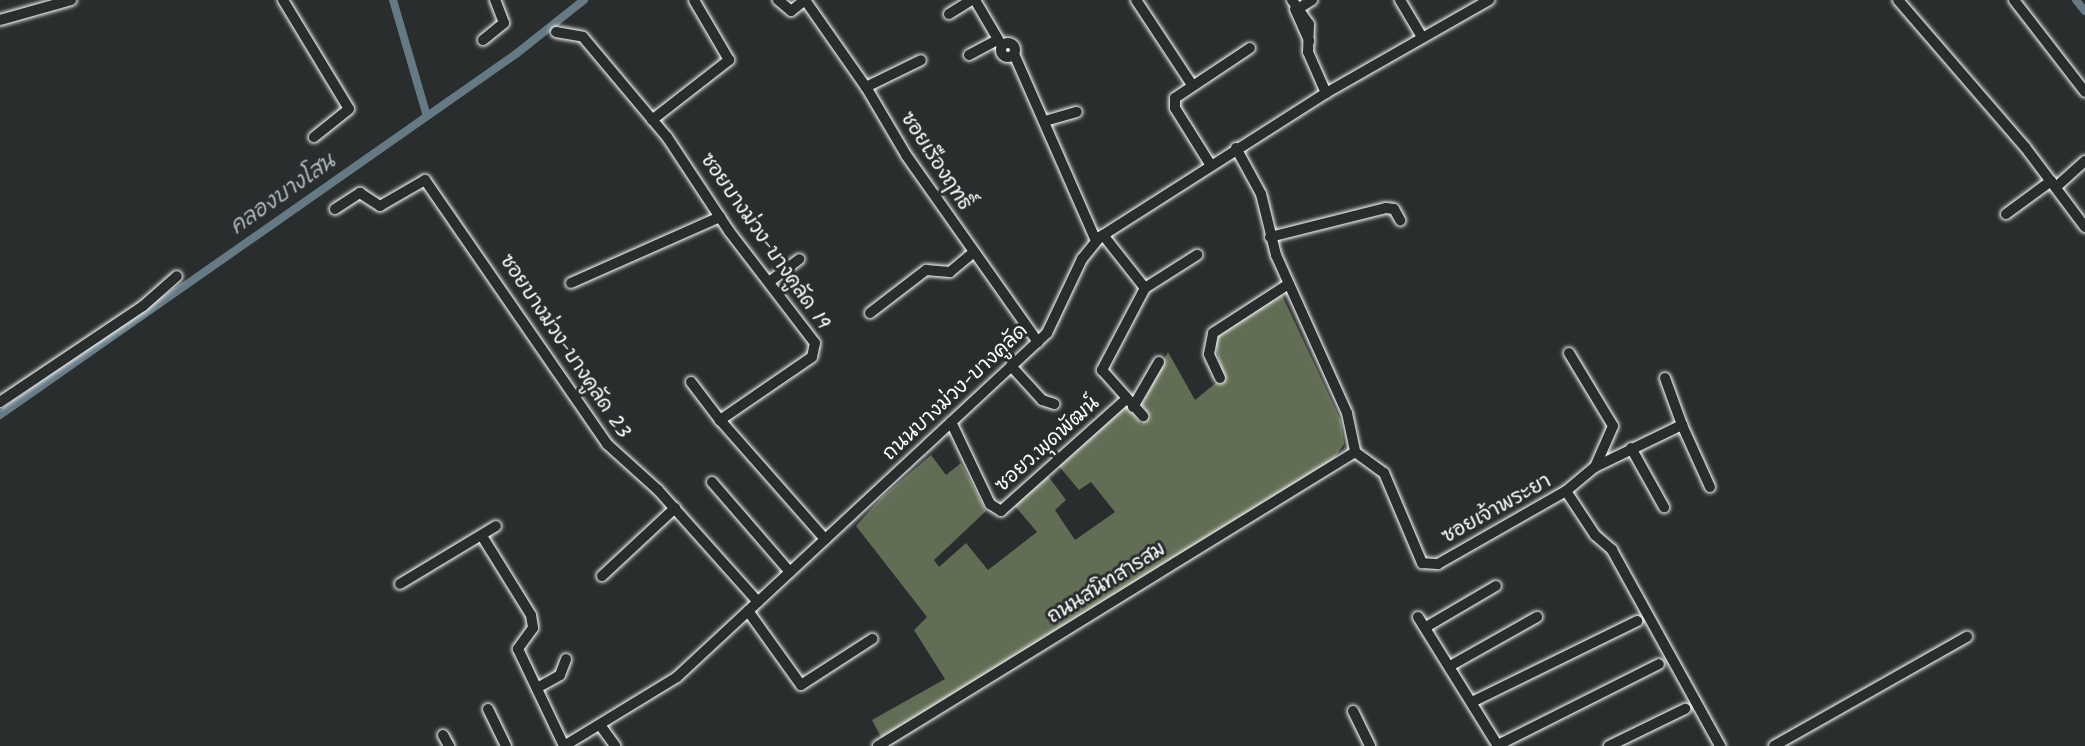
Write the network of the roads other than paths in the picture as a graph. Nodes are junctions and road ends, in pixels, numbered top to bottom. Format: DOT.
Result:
graph roads {
  1 [pos="71,0"];
  2 [pos="283,0"];
  3 [pos="495,0"];
  4 [pos="694,0"];
  5 [pos="778,0"];
  6 [pos="805,0"];
  7 [pos="973,0"];
  8 [pos="1136,0"];
  9 [pos="1312,0"];
  10 [pos="1400,0"];
  11 [pos="1489,0"];
  12 [pos="1898,0"];
  13 [pos="2014,0"];
  14 [pos="1295,5"];
  15 [pos="949,14"];
  16 [pos="0,20"];
  17 [pos="556,32"];
  18 [pos="1422,37"];
  19 [pos="483,40"];
  20 [pos="999,43"];
  21 [pos="1250,48"];
  22 [pos="969,55"];
  23 [pos="921,60"];
  24 [pos="1192,85"];
  25 [pos="866,87"];
  26 [pos="2085,92"];
  27 [pos="1326,93"];
  28 [pos="1077,112"];
  29 [pos="652,120"];
  30 [pos="1045,121"];
  31 [pos="314,137"];
  32 [pos="1236,148"];
  33 [pos="2085,161"];
  34 [pos="1210,164"];
  35 [pos="2054,184"];
  36 [pos="335,209"];
  37 [pos="2006,214"];
  38 [pos="720,217"];
  39 [pos="1400,220"];
  40 [pos="2085,227"];
  41 [pos="1270,237"];
  42 [pos="1099,238"];
  43 [pos="974,252"];
  44 [pos="1197,255"];
  45 [pos="799,259"];
  46 [pos="177,276"];
  47 [pos="769,282"];
  48 [pos="571,283"];
  49 [pos="1287,285"];
  50 [pos="1145,288"];
  51 [pos="870,313"];
  52 [pos="1038,342"];
  53 [pos="1569,353"];
  54 [pos="1159,362"];
  55 [pos="1011,366"];
  56 [pos="1220,378"];
  57 [pos="1665,378"];
  58 [pos="691,382"];
  59 [pos="0,402"];
  60 [pos="1054,404"];
  61 [pos="1129,404"];
  62 [pos="1143,416"];
  63 [pos="720,420"];
  64 [pos="951,422"];
  65 [pos="1682,425"];
  66 [pos="1631,448"];
  67 [pos="1355,452"];
  68 [pos="1595,467"];
  69 [pos="712,482"];
  70 [pos="1710,487"];
  71 [pos="1566,491"];
  72 [pos="1664,507"];
  73 [pos="675,508"];
  74 [pos="496,526"];
  75 [pos="482,536"];
  76 [pos="825,539"];
  77 [pos="790,572"];
  78 [pos="602,576"];
  79 [pos="400,584"];
  80 [pos="1496,586"];
  81 [pos="758,602"];
  82 [pos="748,611"];
  83 [pos="1418,617"];
  84 [pos="1537,617"];
  85 [pos="1637,621"];
  86 [pos="1426,627"];
  87 [pos="1967,637"];
  88 [pos="872,639"];
  89 [pos="566,659"];
  90 [pos="1659,664"];
  91 [pos="1450,666"];
  92 [pos="537,688"];
  93 [pos="1472,702"];
  94 [pos="488,709"];
  95 [pos="1685,709"];
  96 [pos="1353,711"];
  97 [pos="600,725"];
  98 [pos="443,735"];
  99 [pos="449,746"];
  100 [pos="506,746"];
  101 [pos="564,746"];
  102 [pos="615,746"];
  103 [pos="878,746"];
  104 [pos="1370,746"];
  105 [pos="1498,746"];
  106 [pos="1609,746"];
  107 [pos="1720,746"];
  108 [pos="1774,746"];
  1 -- 16 [label="street"];
  2 -- 31 [label="street"];
  3 -- 19 [label="street"];
  4 -- 29 [label="street"];
  5 -- 6 [label="street"];
  6 -- 25 [label="street, ซอยเรืองฤทธิ์"];
  7 -- 15 [label="street"];
  7 -- 20 [label="street"];
  8 -- 24 [label="street"];
  9 -- 14 [label="street"];
  10 -- 18 [label="street"];
  11 -- 18 [label="street, ถนนบางม่วง-บางคูลัด"];
  12 -- 35 [label="street"];
  13 -- 26 [label="street"];
  14 -- 27 [label="street"];
  17 -- 29 [label="street, ซอยบางม่วง-บางคูลัด 19"];
  18 -- 27 [label="street, ถนนบางม่วง-บางคูลัด"];
  20 -- 22 [label="street"];
  20 -- 30 [label="street"];
  21 -- 24 [label="street"];
  23 -- 25 [label="street"];
  24 -- 34 [label="street"];
  25 -- 43 [label="street, ซอยเรืองฤทธิ์"];
  27 -- 32 [label="street, ถนนบางม่วง-บางคูลัด"];
  28 -- 30 [label="street"];
  29 -- 38 [label="street, ซอยบางม่วง-บางคูลัด 19"];
  30 -- 42 [label="street"];
  32 -- 34 [label="street, ถนนบางม่วง-บางคูลัด"];
  32 -- 41 [label="street"];
  33 -- 35 [label="street"];
  34 -- 42 [label="street, ถนนบางม่วง-บางคูลัด"];
  35 -- 37 [label="street"];
  35 -- 40 [label="street"];
  36 -- 73 [label="street, ซอยบางม่วง-บางคูลัด 23"];
  38 -- 47 [label="street, ซอยบางม่วง-บางคูลัด 19"];
  38 -- 48 [label="street"];
  39 -- 41 [label="street"];
  41 -- 49 [label="street"];
  42 -- 50 [label="street"];
  42 -- 52 [label="street, ถนนบางม่วง-บางคูลัด"];
  43 -- 51 [label="street"];
  43 -- 52 [label="street, ซอยเรืองฤทธิ์"];
  44 -- 50 [label="street"];
  45 -- 47 [label="street"];
  46 -- 59 [label="street"];
  47 -- 63 [label="street, ซอยบางม่วง-บางคูลัด 19"];
  49 -- 56 [label="street"];
  49 -- 67 [label="street"];
  50 -- 61 [label="street"];
  52 -- 55 [label="street, ถนนบางม่วง-บางคูลัด"];
  53 -- 68 [label="street"];
  54 -- 61 [label="street"];
  55 -- 60 [label="street"];
  55 -- 64 [label="street, ถนนบางม่วง-บางคูลัด"];
  57 -- 65 [label="street"];
  58 -- 63 [label="street"];
  61 -- 62 [label="street"];
  61 -- 64 [label="street, ซอยว.พุดพัฒน์"];
  63 -- 76 [label="street"];
  64 -- 76 [label="street, ถนนบางม่วง-บางคูลัด"];
  65 -- 66 [label="street"];
  65 -- 70 [label="street"];
  66 -- 68 [label="street"];
  66 -- 72 [label="street"];
  67 -- 71 [label="street, ซอยเจ้าพระยา"];
  67 -- 103 [label="street, ถนนสนิทสารสม"];
  68 -- 71 [label="street"];
  69 -- 77 [label="street"];
  71 -- 107 [label="street, ซอยเจ้าพระยา"];
  73 -- 78 [label="street"];
  73 -- 81 [label="street, ซอยบางม่วง-บางคูลัด 23"];
  74 -- 75 [label="street"];
  75 -- 79 [label="street"];
  75 -- 92 [label="street"];
  76 -- 77 [label="street, ถนนบางม่วง-บางคูลัด"];
  77 -- 81 [label="street, ถนนบางม่วง-บางคูลัด"];
  80 -- 86 [label="street"];
  81 -- 82 [label="street, ถนนบางม่วง-บางคูลัด"];
  82 -- 88 [label="street"];
  82 -- 97 [label="street, ถนนบางม่วง-บางคูลัด"];
  83 -- 86 [label="street"];
  84 -- 91 [label="street"];
  85 -- 93 [label="street"];
  86 -- 91 [label="street"];
  87 -- 108 [label="street"];
  89 -- 92 [label="street"];
  90 -- 105 [label="street"];
  91 -- 93 [label="street"];
  92 -- 101 [label="street"];
  93 -- 105 [label="street"];
  94 -- 100 [label="street"];
  95 -- 106 [label="street"];
  96 -- 104 [label="street"];
  97 -- 101 [label="street, ถนนบางม่วง-บางคูลัด"];
  97 -- 102 [label="street"];
  98 -- 99 [label="street"];
}
